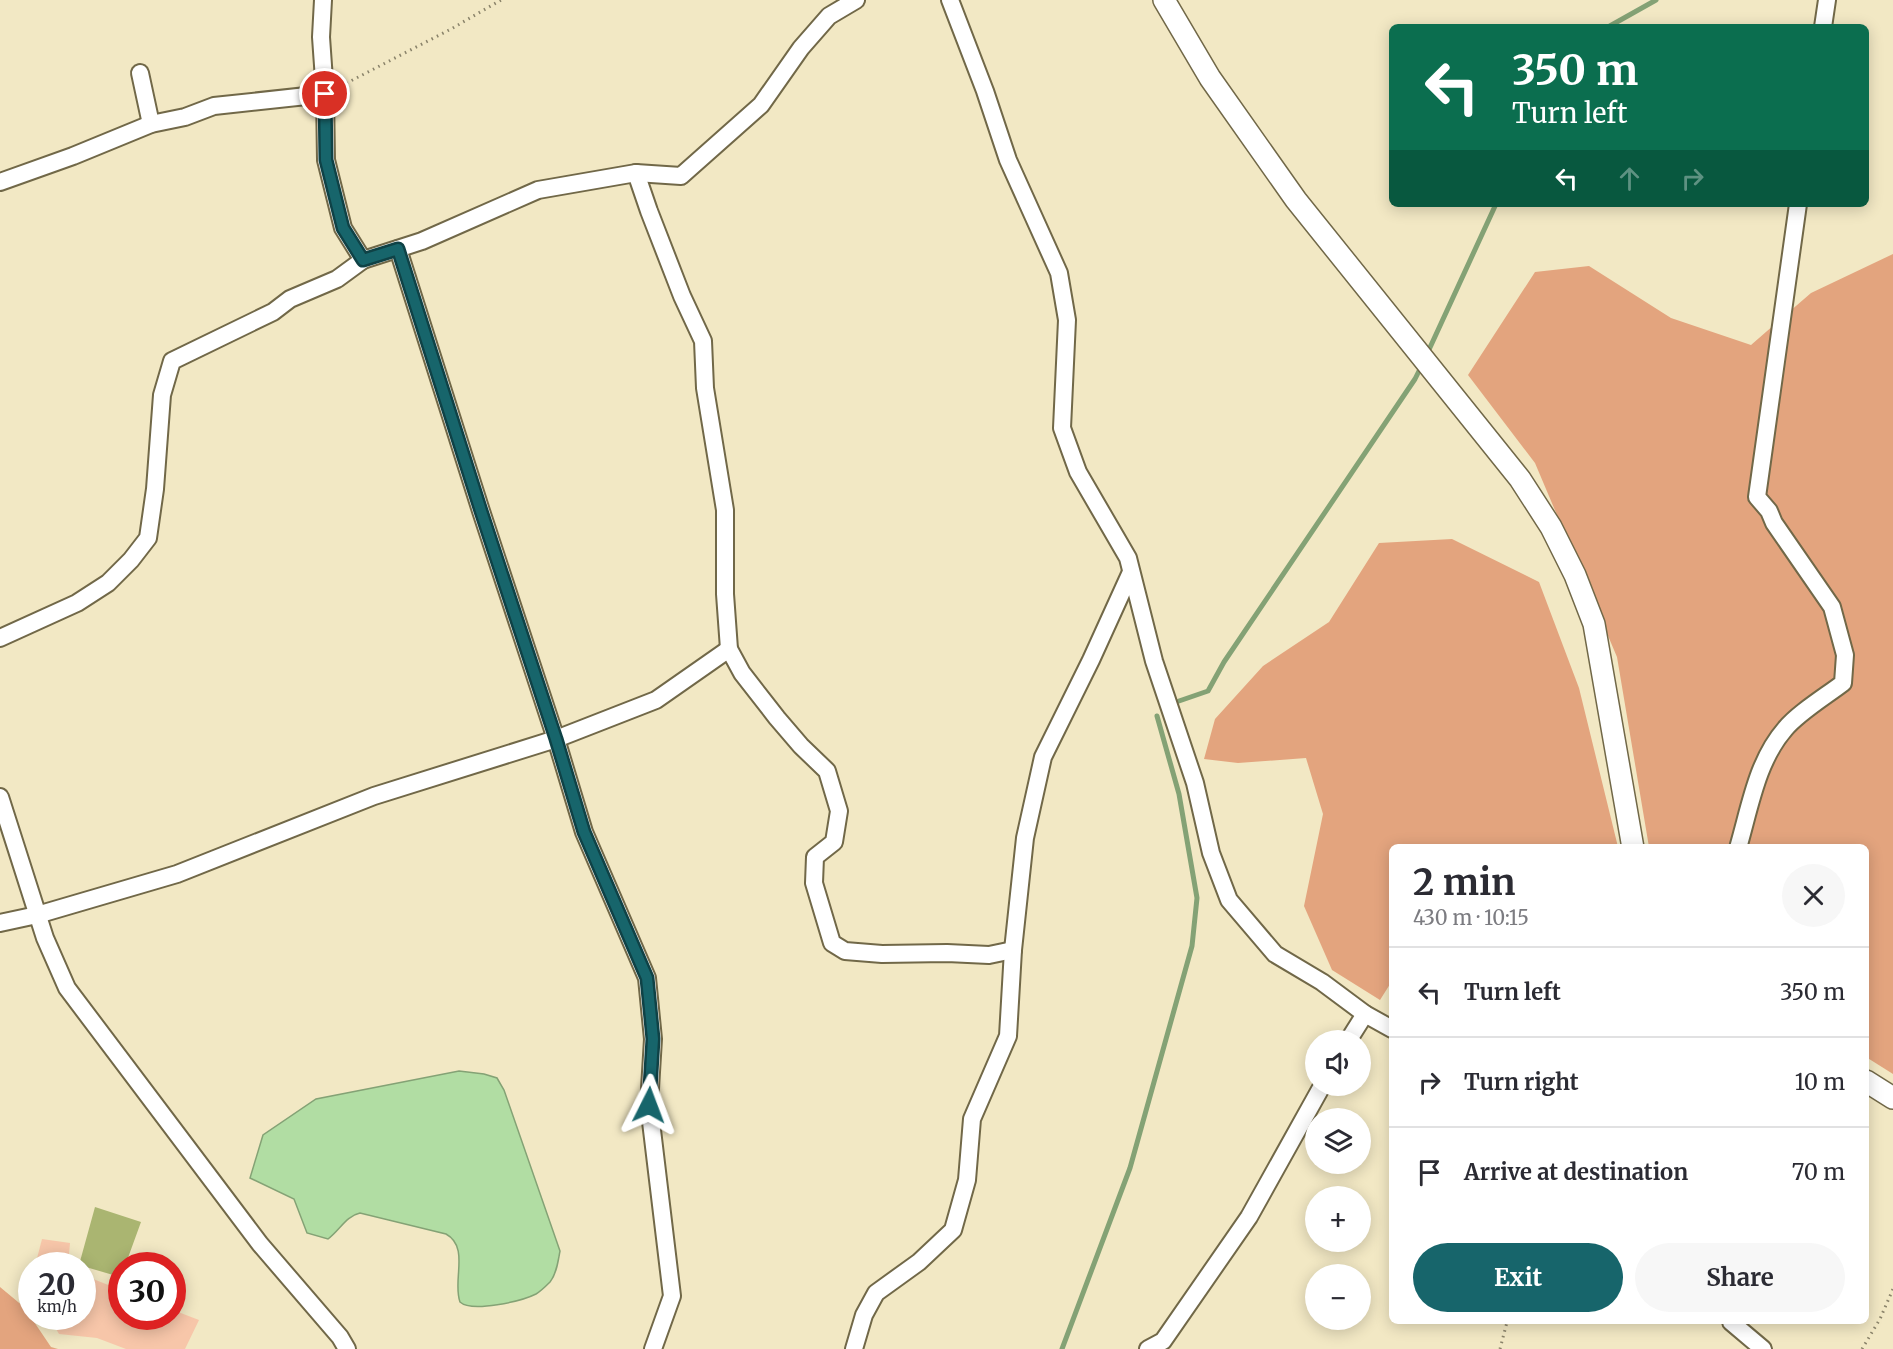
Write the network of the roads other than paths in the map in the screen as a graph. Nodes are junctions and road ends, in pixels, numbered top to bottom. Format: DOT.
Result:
graph roads {
  1 [pos="322,0"];
  2 [pos="855,0"];
  3 [pos="950,0"];
  4 [pos="1164,0"];
  5 [pos="1827,0"];
  6 [pos="1823,24"];
  7 [pos="140,74"];
  8 [pos="325,94"];
  9 [pos="151,124"];
  10 [pos="636,172"];
  11 [pos="0,182"];
  12 [pos="1798,207"];
  13 [pos="398,249"];
  14 [pos="363,260"];
  15 [pos="1131,572"];
  16 [pos="0,638"];
  17 [pos="729,649"];
  18 [pos="556,739"];
  19 [pos="0,797"];
  20 [pos="1632,844"];
  21 [pos="1739,844"];
  22 [pos="38,915"];
  23 [pos="0,923"];
  24 [pos="1013,950"];
  25 [pos="1365,1014"];
  26 [pos="1389,1027"];
  27 [pos="1355,1030"];
  28 [pos="1869,1083"];
  29 [pos="1317,1096"];
  30 [pos="1893,1098"];
  31 [pos="1733,1324"];
  32 [pos="347,1349"];
  33 [pos="653,1349"];
  34 [pos="854,1349"];
  35 [pos="1148,1349"];
  36 [pos="1763,1349"];
  1 -- 8 [label="street"];
  2 -- 10 [label="street"];
  3 -- 15 [label="street"];
  4 -- 20 [label="street"];
  5 -- 6 [label="street"];
  7 -- 9 [label="street"];
  8 -- 9 [label="street"];
  8 -- 14 [label="street"];
  9 -- 11 [label="street"];
  10 -- 13 [label="street"];
  10 -- 17 [label="street"];
  12 -- 21 [label="street"];
  13 -- 14 [label="street"];
  13 -- 18 [label="street"];
  14 -- 16 [label="street"];
  15 -- 24 [label="street"];
  15 -- 25 [label="street"];
  17 -- 18 [label="street"];
  17 -- 24 [label="street"];
  18 -- 22 [label="street"];
  18 -- 33 [label="street"];
  19 -- 22 [label="street"];
  22 -- 23 [label="street"];
  22 -- 32 [label="street"];
  24 -- 34 [label="street"];
  25 -- 26 [label="street"];
  25 -- 27 [label="street"];
  28 -- 30 [label="street"];
  29 -- 35 [label="street"];
  31 -- 36 [label="street"];
}
